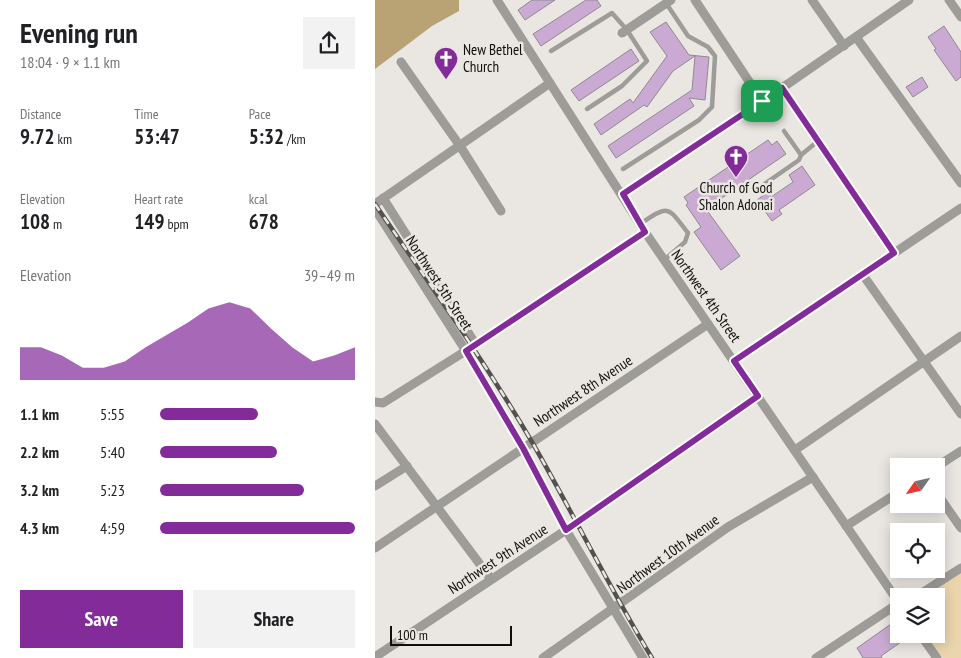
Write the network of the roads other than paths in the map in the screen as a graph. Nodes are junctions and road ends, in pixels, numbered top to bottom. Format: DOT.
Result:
graph roads {
  1 [pos="695,0"];
  2 [pos="812,0"];
  3 [pos="909,0"];
  4 [pos="949,0"];
  5 [pos="500,1"];
  6 [pos="668,2"];
  7 [pos="961,18"];
  8 [pos="625,32"];
  9 [pos="856,37"];
  10 [pos="844,46"];
  11 [pos="551,51"];
  12 [pos="401,62"];
  13 [pos="550,83"];
  14 [pos="782,88"];
  15 [pos="762,101"];
  16 [pos="587,109"];
  17 [pos="784,131"];
  18 [pos="818,141"];
  19 [pos="460,146"];
  20 [pos="801,155"];
  21 [pos="623,169"];
  22 [pos="961,183"];
  23 [pos="763,185"];
  24 [pos="623,194"];
  25 [pos="383,198"];
  26 [pos="375,204"];
  27 [pos="961,208"];
  28 [pos="375,209"];
  29 [pos="501,211"];
  30 [pos="643,228"];
  31 [pos="894,253"];
  32 [pos="664,260"];
  33 [pos="863,275"];
  34 [pos="707,324"];
  35 [pos="961,336"];
  36 [pos="476,345"];
  37 [pos="466,351"];
  38 [pos="734,361"];
  39 [pos="924,361"];
  40 [pos="758,396"];
  41 [pos="375,402"];
  42 [pos="961,414"];
  43 [pos="375,424"];
  44 [pos="523,448"];
  45 [pos="795,450"];
  46 [pos="961,451"];
  47 [pos="945,461"];
  48 [pos="407,466"];
  49 [pos="813,477"];
  50 [pos="375,486"];
  51 [pos="890,498"];
  52 [pos="945,505"];
  53 [pos="437,506"];
  54 [pos="846,526"];
  55 [pos="961,528"];
  56 [pos="566,530"];
  57 [pos="375,548"];
  58 [pos="961,568"];
  59 [pos="491,579"];
  60 [pos="930,588"];
  61 [pos="890,590"];
  62 [pos="890,609"];
  63 [pos="613,611"];
  64 [pos="926,643"];
  65 [pos="375,657"];
  66 [pos="543,658"];
  67 [pos="643,658"];
  68 [pos="816,658"];
  69 [pos="937,658"];
  1 -- 15 [label="street"];
  2 -- 10 [label="street"];
  3 -- 9 [label="street"];
  4 -- 7 [label="street"];
  5 -- 13 [label="street, Northwest 4th Street"];
  6 -- 8 [label="street"];
  6 -- 21 [label="lane"];
  8 -- 11 [label="lane"];
  8 -- 16 [label="lane"];
  9 -- 10 [label="street"];
  9 -- 22 [label="street"];
  10 -- 14 [label="street"];
  12 -- 19 [label="street"];
  13 -- 19 [label="street"];
  13 -- 24 [label="street, Northwest 4th Street"];
  14 -- 15 [label="street"];
  14 -- 18 [label="street"];
  15 -- 24 [label="street"];
  17 -- 20 [label="lane"];
  18 -- 20 [label="lane"];
  18 -- 31 [label="street"];
  19 -- 25 [label="street"];
  19 -- 29 [label="street"];
  20 -- 23 [label="lane"];
  24 -- 30 [label="street, Northwest 4th Street"];
  25 -- 26 [label="street"];
  25 -- 36 [label="street, Northwest 5th Street"];
  27 -- 31 [label="street"];
  28 -- 37 [label="street, Northwest 5th Street"];
  30 -- 32 [label="street, Northwest 4th Street"];
  30 -- 32 [label="lane"];
  30 -- 36 [label="street"];
  31 -- 33 [label="street"];
  32 -- 34 [label="street, Northwest 4th Street"];
  33 -- 38 [label="street"];
  33 -- 39 [label="street"];
  34 -- 38 [label="street, Northwest 4th Street"];
  34 -- 44 [label="street, Northwest 8th Avenue"];
  35 -- 39 [label="street"];
  36 -- 37 [label="street"];
  37 -- 41 [label="street"];
  37 -- 44 [label="street, Northwest 5th Street"];
  38 -- 40 [label="street, Northwest 4th Street"];
  39 -- 42 [label="street"];
  39 -- 45 [label="street"];
  40 -- 45 [label="street, Northwest 4th Street"];
  40 -- 56 [label="street, Northwest 9th Avenue"];
  43 -- 48 [label="street"];
  44 -- 53 [label="street, Northwest 8th Avenue"];
  44 -- 56 [label="street, Northwest 5th Street"];
  45 -- 49 [label="street, Northwest 4th Street"];
  46 -- 47 [label="street"];
  48 -- 50 [label="street"];
  48 -- 53 [label="street"];
  49 -- 54 [label="street, Northwest 4th Street"];
  49 -- 63 [label="street, Northwest 10th Avenue"];
  51 -- 54 [label="street"];
  52 -- 55 [label="street"];
  53 -- 57 [label="street, Northwest 8th Avenue"];
  53 -- 59 [label="street"];
  54 -- 61 [label="street, Northwest 4th Street"];
  56 -- 59 [label="street, Northwest 9th Avenue"];
  56 -- 63 [label="street, Northwest 5th Street"];
  58 -- 60 [label="street"];
  59 -- 65 [label="street, Northwest 9th Avenue"];
  62 -- 68 [label="street"];
  63 -- 66 [label="street, Northwest 10th Avenue"];
  63 -- 67 [label="street, Northwest 5th Street"];
  64 -- 69 [label="street"];
}
